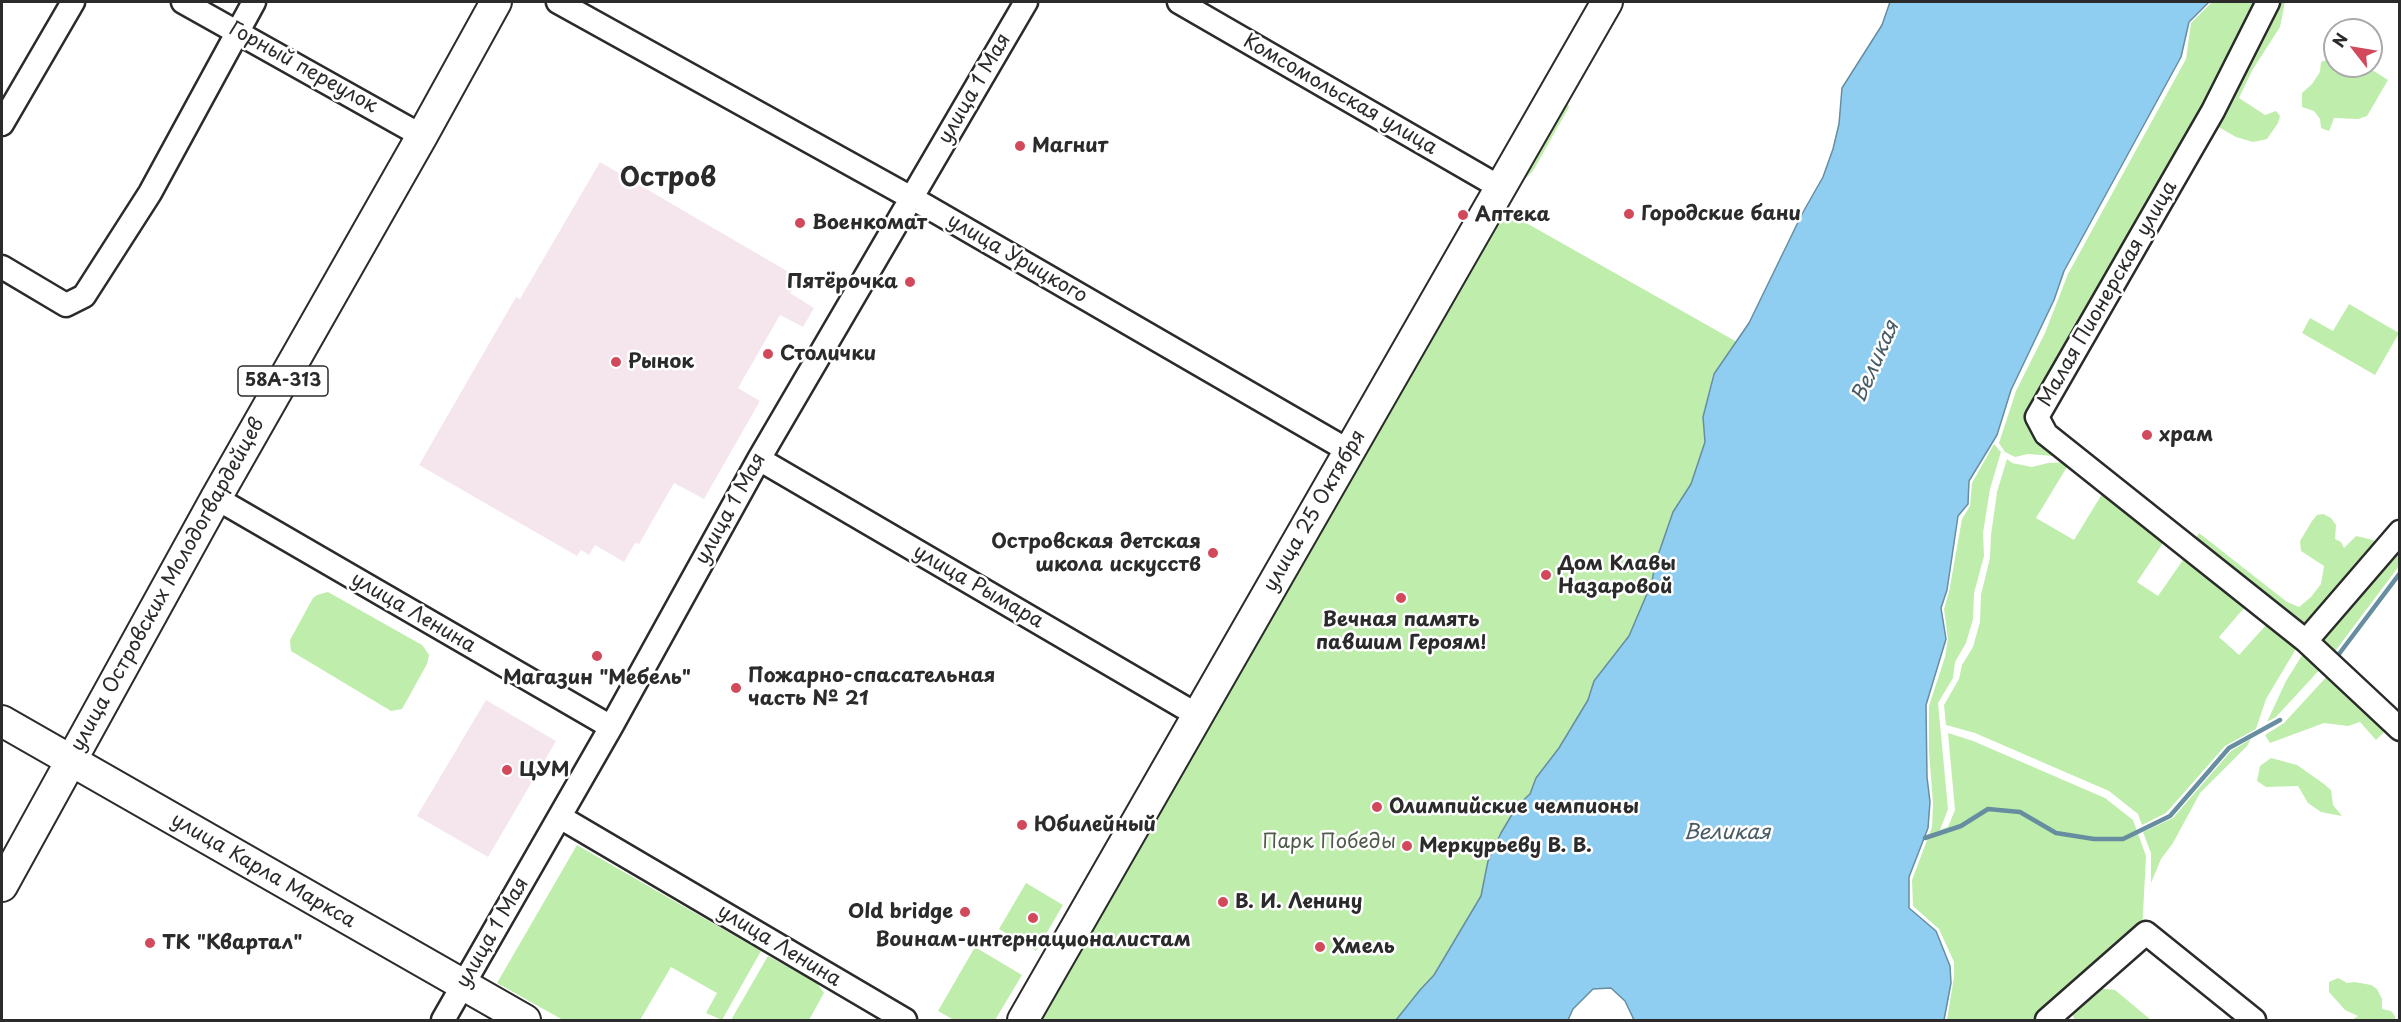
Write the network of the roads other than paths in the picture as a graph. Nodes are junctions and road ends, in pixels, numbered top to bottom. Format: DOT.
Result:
graph roads {
  1 [pos="73,2"];
  2 [pos="183,2"];
  3 [pos="254,2"];
  4 [pos="496,2"];
  5 [pos="558,2"];
  6 [pos="1026,2"];
  7 [pos="1179,2"];
  8 [pos="1607,2"];
  9 [pos="2268,2"];
  10 [pos="238,31"];
  11 [pos="2,124"];
  12 [pos="422,136"];
  13 [pos="1501,188"];
  14 [pos="911,198"];
  15 [pos="2,267"];
  16 [pos="1349,451"];
  17 [pos="759,459"];
  18 [pos="216,498"];
  19 [pos="2400,532"];
  20 [pos="2306,641"];
  21 [pos="1197,715"];
  22 [pos="2,721"];
  23 [pos="611,727"];
  24 [pos="2400,729"];
  25 [pos="70,760"];
  26 [pos="560,817"];
  27 [pos="2,886"];
  28 [pos="463,986"];
  29 [pos="443,1020"];
  30 [pos="525,1020"];
  31 [pos="905,1020"];
  32 [pos="1023,1020"];
  33 [pos="2047,1020"];
  34 [pos="2254,1020"];
  1 -- 11 [label="street"];
  2 -- 10 [label="street, Горный переулок"];
  3 -- 10 [label="street"];
  4 -- 12 [label="main road, улица Островских Молодогвардейцев / 58А-313"];
  5 -- 14 [label="street, улица Урицкого"];
  6 -- 14 [label="street, улица 1 Мая"];
  7 -- 13 [label="street, Комсомольская улица"];
  8 -- 13 [label="main road, улица 25 Октября"];
  9 -- 20 [label="street, Малая Пионерская улица"];
  10 -- 12 [label="street, Горный переулок"];
  10 -- 15 [label="street"];
  12 -- 18 [label="main road, улица Островских Молодогвардейцев / 58А-313"];
  13 -- 16 [label="main road, улица 25 Октября"];
  14 -- 16 [label="street, улица Урицкого"];
  14 -- 17 [label="street, улица 1 Мая"];
  16 -- 21 [label="main road, улица 25 Октября"];
  17 -- 21 [label="street, улица Рымара"];
  17 -- 23 [label="street, улица 1 Мая"];
  18 -- 23 [label="street, улица Ленина"];
  18 -- 25 [label="main road, улица Островских Молодогвардейцев / 58А-313"];
  19 -- 20 [label="street"];
  20 -- 24 [label="street, Малая Пионерская улица"];
  21 -- 32 [label="main road, улица 25 Октября"];
  22 -- 25 [label="main road, улица Карла Маркса"];
  23 -- 26 [label="street, улица 1 Мая"];
  25 -- 27 [label="main road, улица Островских Молодогвардейцев / 58А-313"];
  25 -- 28 [label="main road, улица Карла Маркса"];
  26 -- 28 [label="street, улица 1 Мая"];
  26 -- 31 [label="street, улица Ленина"];
  28 -- 29 [label="street, улица 1 Мая"];
  28 -- 30 [label="main road, улица Карла Маркса"];
  33 -- 34 [label="street"];
}
